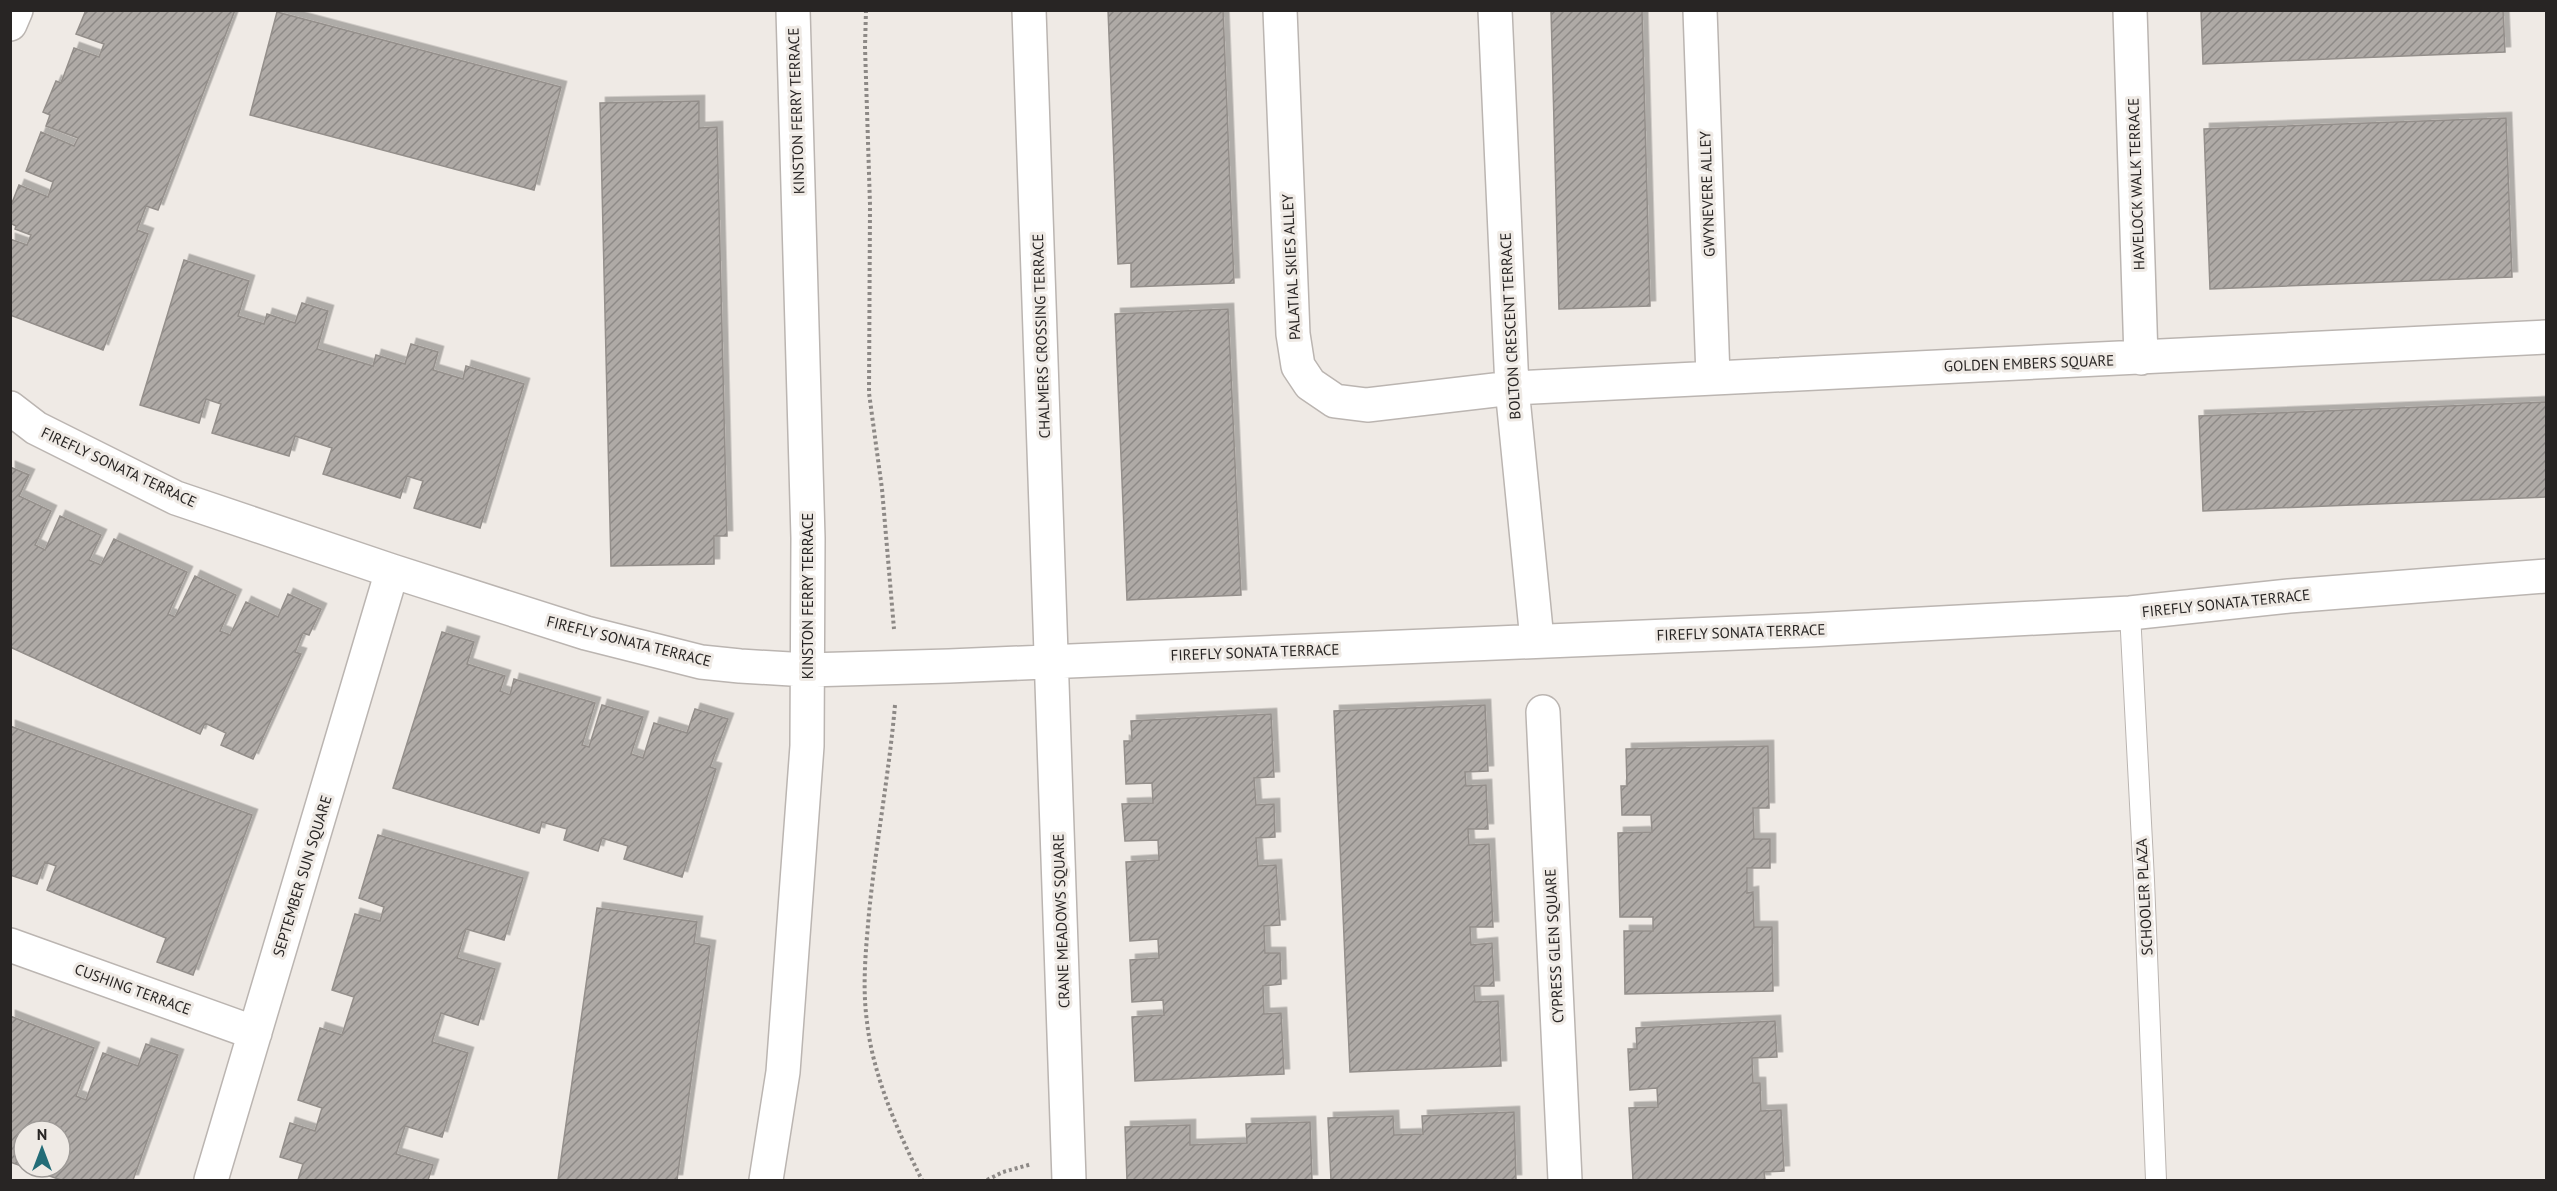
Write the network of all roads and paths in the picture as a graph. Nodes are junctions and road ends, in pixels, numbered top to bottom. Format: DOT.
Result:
graph roads {
  1 [pos="16,10"];
  2 [pos="793,10"];
  3 [pos="866,10"];
  4 [pos="1029,10"];
  5 [pos="1280,10"];
  6 [pos="1495,10"];
  7 [pos="1700,10"];
  8 [pos="2130,10"];
  9 [pos="10,24"];
  10 [pos="2547,337"];
  11 [pos="2141,358"];
  12 [pos="1713,376"];
  13 [pos="1512,388"];
  14 [pos="10,408"];
  15 [pos="392,571"];
  16 [pos="2547,576"];
  17 [pos="2130,613"];
  18 [pos="894,631"];
  19 [pos="1537,640"];
  20 [pos="1053,662"];
  21 [pos="807,670"];
  22 [pos="895,698"];
  23 [pos="1543,712"];
  24 [pos="10,945"];
  25 [pos="255,1033"];
  26 [pos="1069,1171"];
  27 [pos="211,1180"];
  28 [pos="766,1180"];
  29 [pos="922,1180"];
  30 [pos="987,1180"];
  31 [pos="1565,1180"];
  32 [pos="2156,1180"];
  1 -- 9 [label="street"];
  2 -- 21 [label="street, KINSTON FERRY TERRACE"];
  3 -- 18 [label="path"];
  4 -- 20 [label="street, CHALMERS CROSSING TERRACE"];
  5 -- 13 [label="street, PALATIAL SKIES ALLEY"];
  6 -- 13 [label="street, BOLTON CRESCENT TERRACE"];
  7 -- 12 [label="street, GWYNEVERE ALLEY"];
  8 -- 11 [label="street, HAVELOCK WALK TERRACE"];
  10 -- 11 [label="street, GOLDEN EMBERS SQUARE"];
  11 -- 12 [label="street, GOLDEN EMBERS SQUARE"];
  12 -- 13 [label="street, GOLDEN EMBERS SQUARE"];
  13 -- 19 [label="street, BOLTON CRESCENT TERRACE"];
  14 -- 15 [label="street, FIREFLY SONATA TERRACE"];
  15 -- 21 [label="street, FIREFLY SONATA TERRACE"];
  15 -- 25 [label="street, SEPTEMBER SUN SQUARE"];
  16 -- 17 [label="street, FIREFLY SONATA TERRACE"];
  17 -- 19 [label="street, FIREFLY SONATA TERRACE"];
  17 -- 32 [label="lane, SCHOOLER PLAZA"];
  19 -- 20 [label="street, FIREFLY SONATA TERRACE"];
  20 -- 21 [label="street, FIREFLY SONATA TERRACE"];
  20 -- 26 [label="street, CRANE MEADOWS SQUARE"];
  21 -- 28 [label="street, KINSTON FERRY TERRACE"];
  22 -- 29 [label="path"];
  23 -- 31 [label="street, CYPRESS GLEN SQUARE"];
  24 -- 25 [label="street, CUSHING TERRACE"];
  25 -- 27 [label="street, SEPTEMBER SUN SQUARE"];
  26 -- 30 [label="path"];
}
